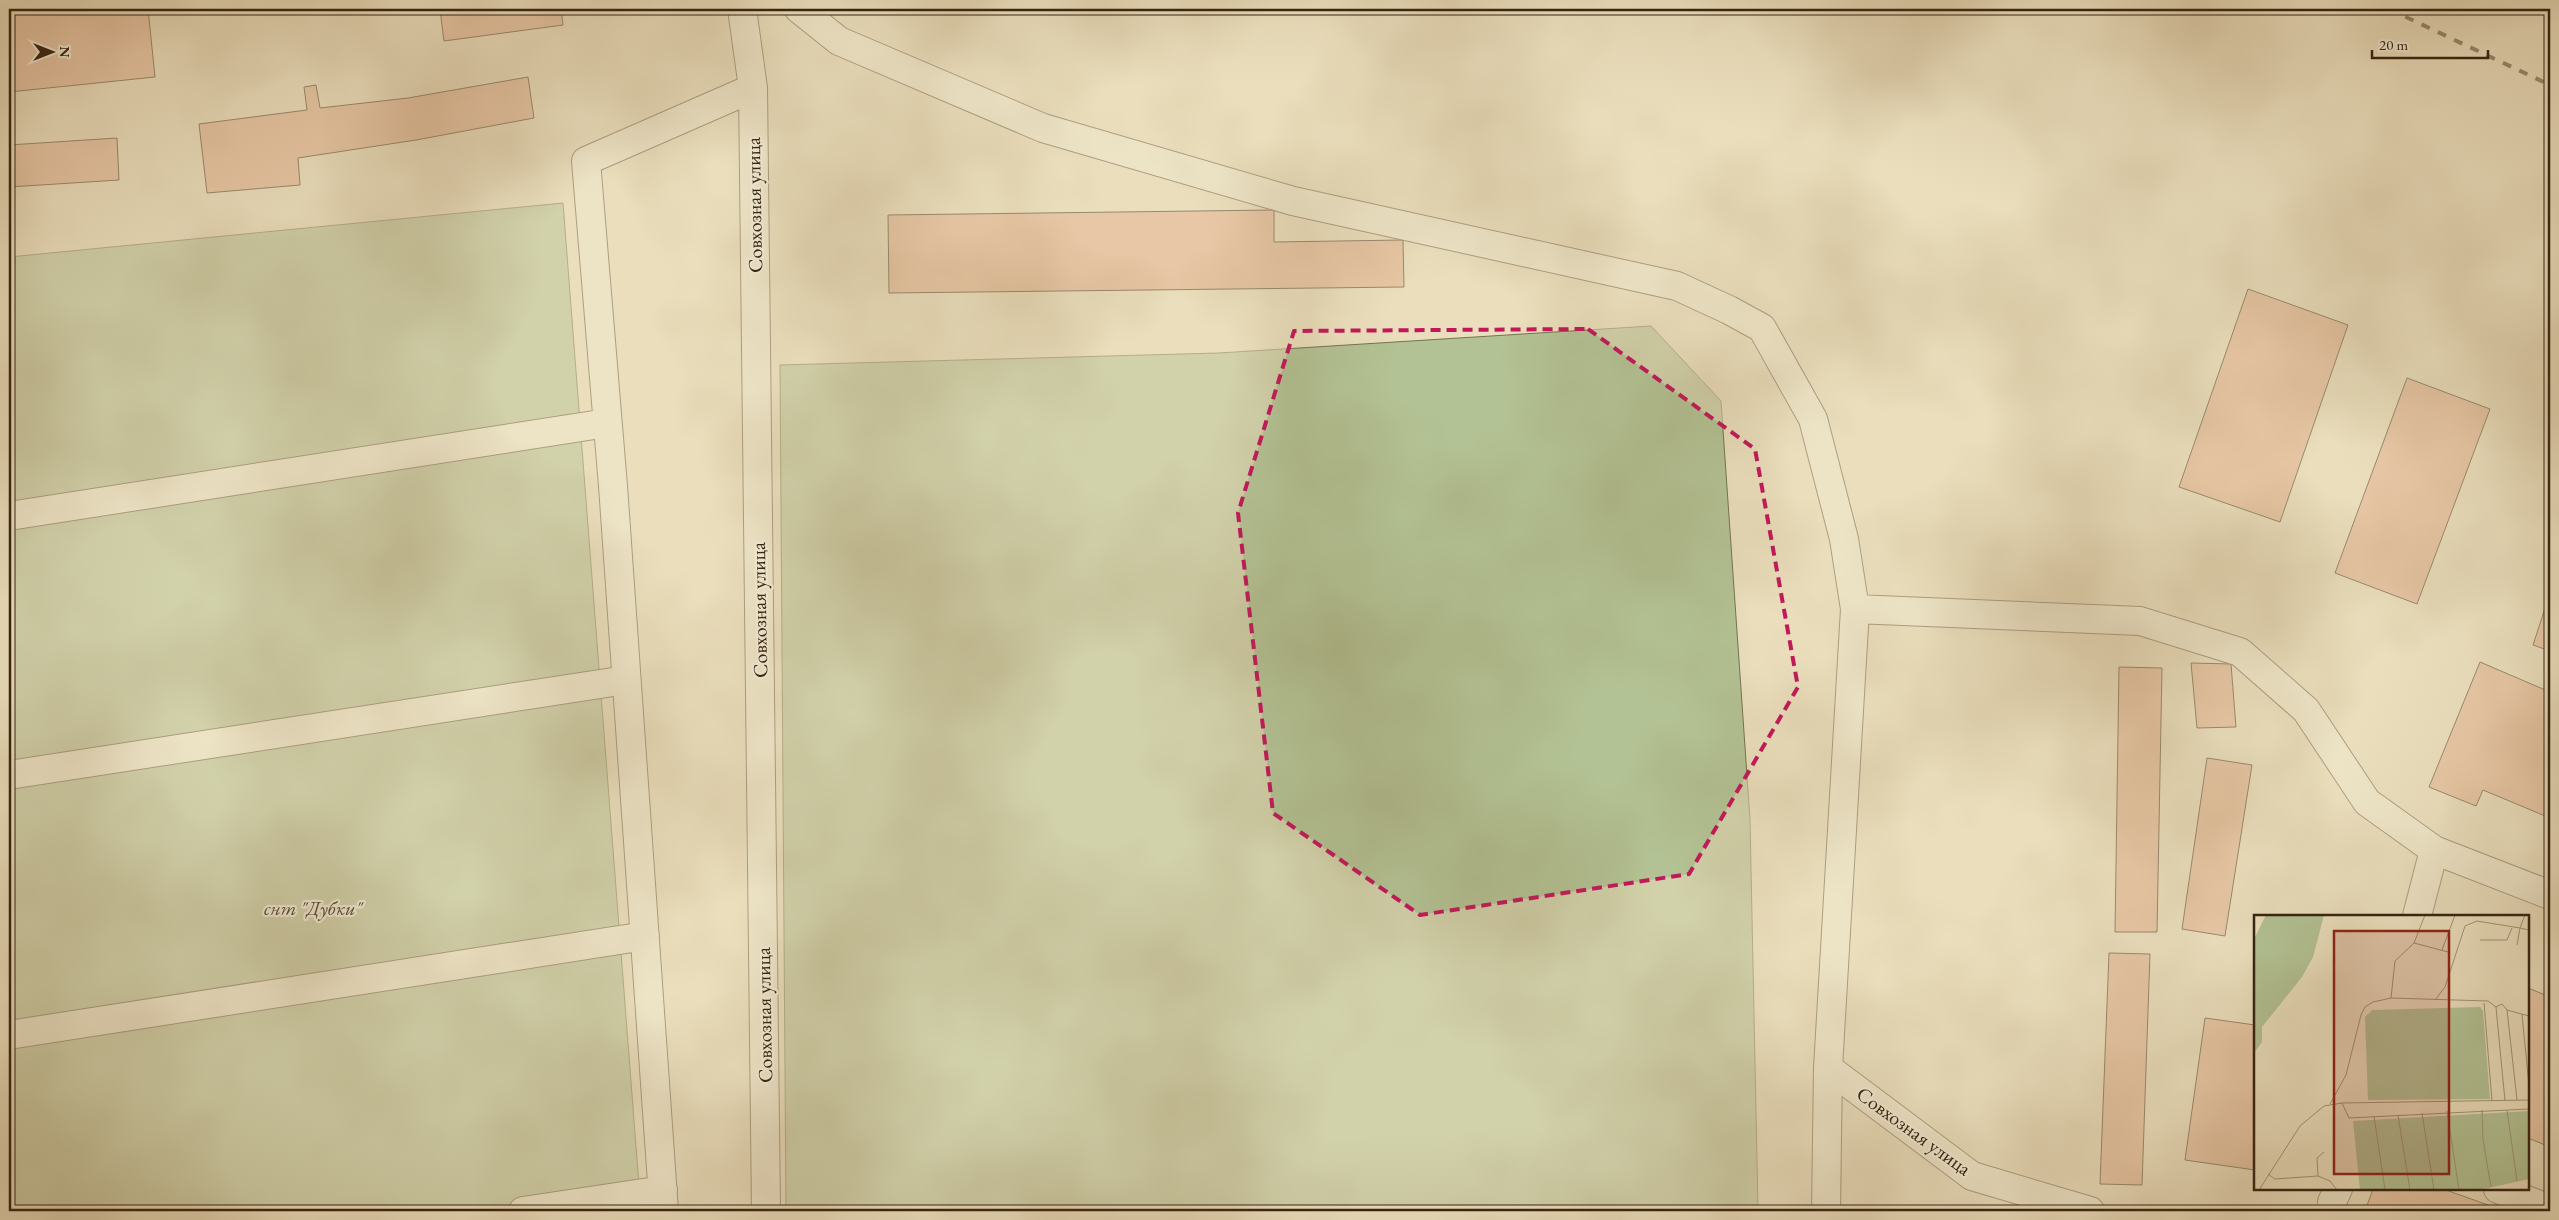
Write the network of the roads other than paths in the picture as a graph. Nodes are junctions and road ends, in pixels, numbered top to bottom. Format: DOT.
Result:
graph roads {
  1 [pos="742,9"];
  2 [pos="799,9"];
  3 [pos="753,88"];
  4 [pos="608,423"];
  5 [pos="9,516"];
  6 [pos="1855,609"];
  7 [pos="626,680"];
  8 [pos="9,775"];
  9 [pos="2434,850"];
  10 [pos="2550,895"];
  11 [pos="2417,915"];
  12 [pos="645,936"];
  13 [pos="9,1035"];
  14 [pos="1828,1068"];
  15 [pos="2501,1190"];
  16 [pos="663,1201"];
  17 [pos="2550,1209"];
  18 [pos="523,1211"];
  19 [pos="766,1211"];
  20 [pos="1826,1211"];
  21 [pos="2090,1211"];
  1 -- 3 [label="street, Совхозная улица"];
  2 -- 6 [label="street"];
  3 -- 4 [label="street"];
  3 -- 19 [label="street, Совхозная улица"];
  4 -- 5 [label="street"];
  4 -- 7 [label="street"];
  6 -- 9 [label="street"];
  6 -- 14 [label="street"];
  7 -- 8 [label="street"];
  7 -- 12 [label="street"];
  9 -- 10 [label="street"];
  9 -- 11 [label="street"];
  12 -- 13 [label="street"];
  12 -- 16 [label="street"];
  14 -- 20 [label="street"];
  14 -- 21 [label="street, Совхозная улица"];
  15 -- 17 [label="street"];
  16 -- 18 [label="street"];
}
